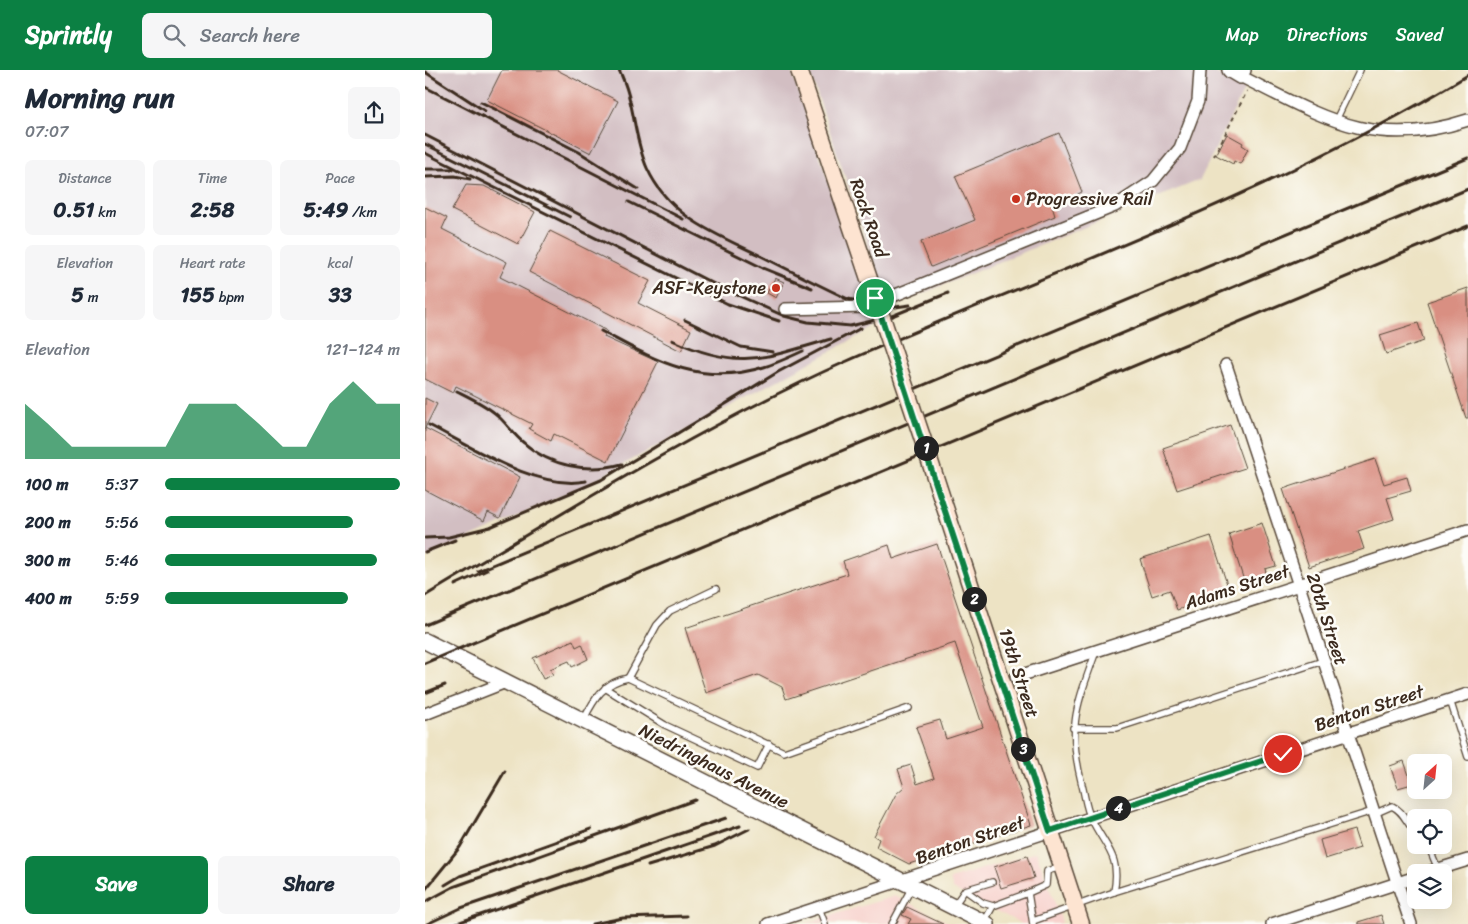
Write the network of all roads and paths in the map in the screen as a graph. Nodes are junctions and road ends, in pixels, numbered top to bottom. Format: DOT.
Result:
graph roads {
  1 [pos="799,70"];
  2 [pos="1199,70"];
  3 [pos="1360,70"];
  4 [pos="1241,74"];
  5 [pos="1468,120"];
  6 [pos="1335,122"];
  7 [pos="1214,156"];
  8 [pos="785,309"];
  9 [pos="1226,365"];
  10 [pos="921,434"];
  11 [pos="1468,530"];
  12 [pos="1298,586"];
  13 [pos="717,589"];
  14 [pos="425,641"];
  15 [pos="1097,651"];
  16 [pos="1323,661"];
  17 [pos="1016,677"];
  18 [pos="627,678"];
  19 [pos="506,682"];
  20 [pos="605,688"];
  21 [pos="1468,694"];
  22 [pos="1450,700"];
  23 [pos="909,708"];
  24 [pos="425,714"];
  25 [pos="583,721"];
  26 [pos="1073,728"];
  27 [pos="1347,733"];
  28 [pos="769,744"];
  29 [pos="1468,757"];
  30 [pos="1373,812"];
  31 [pos="1090,817"];
  32 [pos="1407,823"];
  33 [pos="1050,831"];
  34 [pos="1468,860"];
  35 [pos="1452,865"];
  36 [pos="1062,866"];
  37 [pos="1407,880"];
  38 [pos="992,882"];
  39 [pos="1397,883"];
  40 [pos="907,884"];
  41 [pos="965,890"];
  42 [pos="1114,892"];
  43 [pos="1028,893"];
  44 [pos="993,906"];
  45 [pos="1075,906"];
  46 [pos="953,907"];
  47 [pos="819,908"];
  48 [pos="1033,922"];
  49 [pos="986,923"];
  50 [pos="768,924"];
  51 [pos="825,924"];
  52 [pos="891,924"];
  53 [pos="1081,924"];
  54 [pos="1272,924"];
  55 [pos="1411,924"];
  1 -- 10 [label="main road, Rock Road, bridge"];
  2 -- 8 [label="street"];
  3 -- 6 [label="lane"];
  4 -- 6 [label="street"];
  4 -- 7 [label="path"];
  5 -- 6 [label="street"];
  9 -- 12 [label="street, 20th Street"];
  10 -- 33 [label="main road, 19th Street, bridge"];
  11 -- 12 [label="street, Adams Street"];
  12 -- 15 [label="street, Adams Street"];
  12 -- 16 [label="street, 20th Street"];
  13 -- 18 [label="lane"];
  14 -- 19 [label="street, Niedringhaus Avenue"];
  15 -- 17 [label="street, Adams Street"];
  15 -- 26 [label="lane"];
  16 -- 26 [label="lane"];
  16 -- 27 [label="street, 20th Street"];
  18 -- 20 [label="lane"];
  18 -- 28 [label="lane"];
  19 -- 24 [label="street"];
  19 -- 25 [label="street, Niedringhaus Avenue"];
  20 -- 25 [label="lane"];
  20 -- 28 [label="lane"];
  21 -- 22 [label="street, Benton Street"];
  22 -- 27 [label="street, Benton Street"];
  22 -- 29 [label="lane"];
  23 -- 28 [label="lane"];
  25 -- 40 [label="street, Niedringhaus Avenue"];
  26 -- 31 [label="lane"];
  27 -- 30 [label="street, 20th Street"];
  27 -- 31 [label="street, Benton Street"];
  30 -- 32 [label="lane"];
  30 -- 39 [label="street, 20th Street"];
  30 -- 42 [label="lane"];
  31 -- 33 [label="street, Benton Street"];
  31 -- 42 [label="lane"];
  33 -- 36 [label="main road, 19th Street"];
  33 -- 40 [label="street, Benton Street"];
  34 -- 35 [label="street"];
  36 -- 43 [label="lane"];
  36 -- 45 [label="main road, 19th Street"];
  37 -- 39 [label="street"];
  38 -- 41 [label="lane"];
  39 -- 54 [label="street"];
  39 -- 55 [label="street, 20th Street"];
  40 -- 46 [label="street, Niedringhaus Avenue"];
  40 -- 47 [label="street, Benton Street"];
  40 -- 52 [label="lane"];
  41 -- 44 [label="lane"];
  41 -- 46 [label="lane"];
  42 -- 45 [label="lane"];
  43 -- 44 [label="lane"];
  43 -- 48 [label="lane"];
  44 -- 49 [label="lane"];
  45 -- 48 [label="lane"];
  45 -- 53 [label="main road, 19th Street"];
  46 -- 49 [label="street, Niedringhaus Avenue"];
  47 -- 50 [label="street, Benton Street"];
  47 -- 51 [label="lane"];
}
